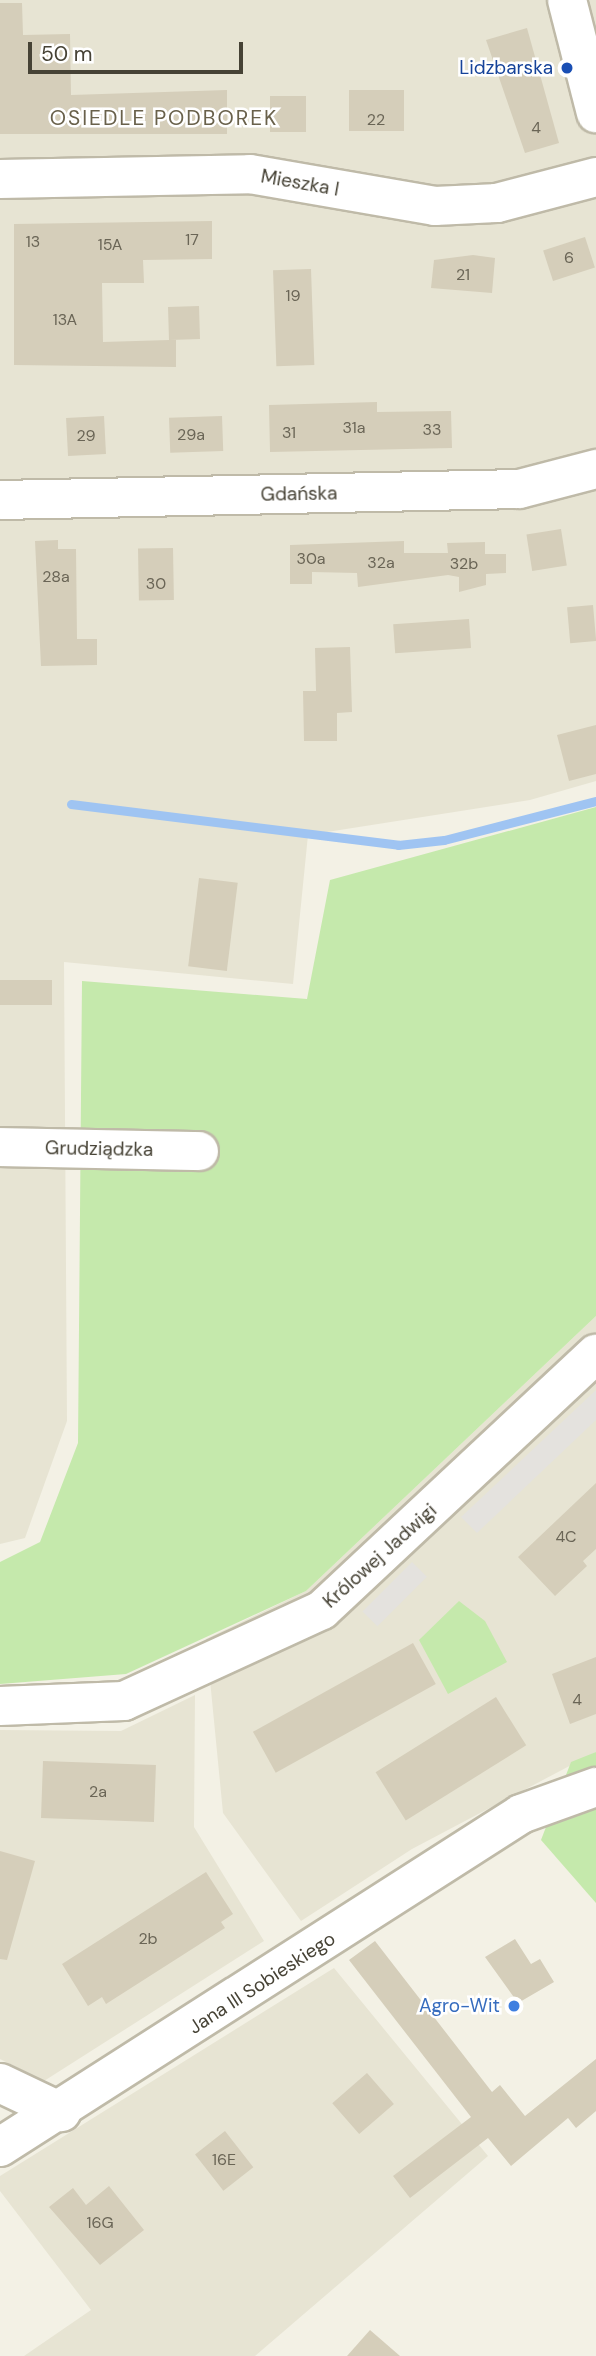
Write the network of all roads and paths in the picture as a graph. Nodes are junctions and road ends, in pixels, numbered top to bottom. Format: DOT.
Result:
graph roads {
  1 [pos="567,0"];
  2 [pos="596,113"];
  3 [pos="596,177"];
  4 [pos="0,179"];
  5 [pos="596,469"];
  6 [pos="0,500"];
  7 [pos="0,1147"];
  8 [pos="199,1151"];
  9 [pos="596,1354"];
  10 [pos="0,1706"];
  11 [pos="596,1787"];
  12 [pos="0,2082"];
  13 [pos="61,2112"];
  14 [pos="0,2147"];
  1 -- 2 [label="street"];
  3 -- 4 [label="street, Mieszka I"];
  5 -- 6 [label="street, Gdańska"];
  7 -- 8 [label="street, Grudziądzka"];
  9 -- 10 [label="street, Królowej Jadwigi"];
  11 -- 13 [label="street, Jana III Sobieskiego"];
  12 -- 13 [label="street"];
  13 -- 14 [label="street, Jana III Sobieskiego"];
}
